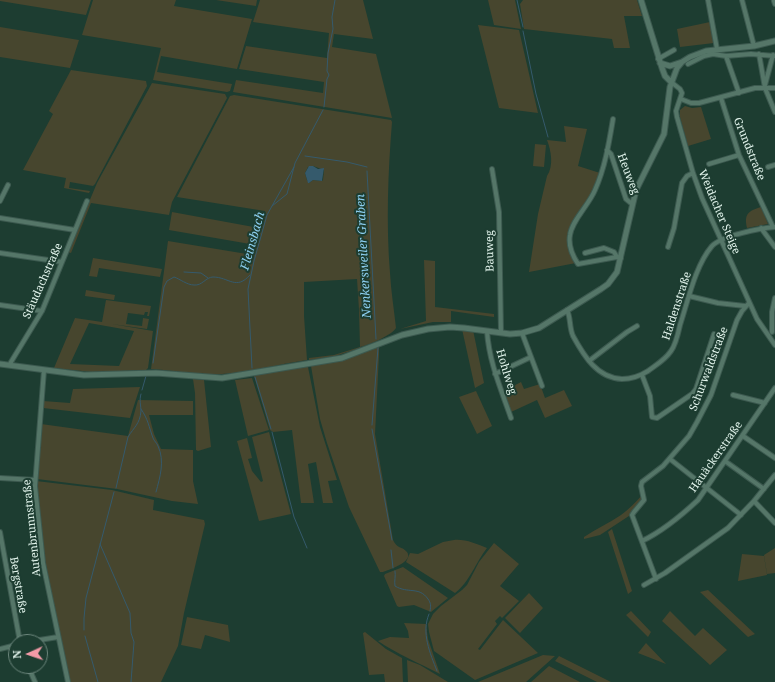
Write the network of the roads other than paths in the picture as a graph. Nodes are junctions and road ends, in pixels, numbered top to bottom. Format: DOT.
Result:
graph roads {
  1 [pos="641,0"];
  2 [pos="708,0"];
  3 [pos="742,0"];
  4 [pos="775,41"];
  5 [pos="754,46"];
  6 [pos="731,48"];
  7 [pos="717,49"];
  8 [pos="674,50"];
  9 [pos="759,54"];
  10 [pos="731,55"];
  11 [pos="726,56"];
  12 [pos="774,56"];
  13 [pos="659,61"];
  14 [pos="682,62"];
  15 [pos="688,64"];
  16 [pos="671,82"];
  17 [pos="765,88"];
  18 [pos="775,88"];
  19 [pos="739,93"];
  20 [pos="721,98"];
  21 [pos="681,100"];
  22 [pos="775,112"];
  23 [pos="613,119"];
  24 [pos="607,150"];
  25 [pos="739,155"];
  26 [pos="709,164"];
  27 [pos="775,165"];
  28 [pos="768,167"];
  29 [pos="492,169"];
  30 [pos="693,173"];
  31 [pos="8,185"];
  32 [pos="0,201"];
  33 [pos="87,201"];
  34 [pos="632,204"];
  35 [pos="0,218"];
  36 [pos="774,227"];
  37 [pos="761,228"];
  38 [pos="75,230"];
  39 [pos="721,240"];
  40 [pos="668,247"];
  41 [pos="775,247"];
  42 [pos="0,253"];
  43 [pos="585,253"];
  44 [pos="619,257"];
  45 [pos="62,262"];
  46 [pos="689,296"];
  47 [pos="775,298"];
  48 [pos="749,303"];
  49 [pos="0,304"];
  50 [pos="745,306"];
  51 [pos="567,310"];
  52 [pos="42,311"];
  53 [pos="637,326"];
  54 [pos="487,331"];
  55 [pos="774,332"];
  56 [pos="501,333"];
  57 [pos="522,333"];
  58 [pos="714,334"];
  59 [pos="768,335"];
  60 [pos="775,345"];
  61 [pos="531,358"];
  62 [pos="589,361"];
  63 [pos="0,364"];
  64 [pos="10,365"];
  65 [pos="44,370"];
  66 [pos="495,374"];
  67 [pos="642,375"];
  68 [pos="542,386"];
  69 [pos="775,388"];
  70 [pos="733,395"];
  71 [pos="765,403"];
  72 [pos="511,418"];
  73 [pos="743,436"];
  74 [pos="775,458"];
  75 [pos="670,459"];
  76 [pos="725,461"];
  77 [pos="774,477"];
  78 [pos="0,478"];
  79 [pos="34,480"];
  80 [pos="707,488"];
  81 [pos="764,489"];
  82 [pos="754,500"];
  83 [pos="741,515"];
  84 [pos="775,523"];
  85 [pos="0,532"];
  86 [pos="642,541"];
  87 [pos="656,579"];
  88 [pos="644,585"];
  89 [pos="19,634"];
  90 [pos="58,637"];
  91 [pos="48,639"];
  92 [pos="68,682"];
  1 -- 13 [label="street"];
  2 -- 7 [label="street"];
  3 -- 5 [label="street"];
  4 -- 5 [label="street"];
  5 -- 6 [label="street"];
  6 -- 7 [label="street"];
  6 -- 10 [label="street"];
  7 -- 14 [label="street"];
  8 -- 13 [label="street"];
  9 -- 10 [label="street"];
  9 -- 12 [label="street"];
  9 -- 17 [label="street"];
  10 -- 11 [label="street"];
  11 -- 15 [label="street"];
  11 -- 19 [label="street"];
  12 -- 17 [label="street"];
  13 -- 14 [label="street"];
  13 -- 16 [label="street"];
  14 -- 16 [label="street"];
  16 -- 21 [label="street"];
  16 -- 34 [label="street"];
  17 -- 18 [label="street"];
  17 -- 19 [label="street"];
  17 -- 22 [label="street"];
  19 -- 20 [label="street"];
  20 -- 21 [label="street"];
  20 -- 25 [label="street, Grundstraße"];
  21 -- 30 [label="street, Weidacher Steige"];
  23 -- 24 [label="street"];
  24 -- 34 [label="street, Heuweg"];
  24 -- 44 [label="street"];
  25 -- 26 [label="street"];
  25 -- 36 [label="street, Grundstraße"];
  27 -- 28 [label="street"];
  29 -- 56 [label="street, Bauweg"];
  30 -- 39 [label="street, Weidacher Steige"];
  30 -- 40 [label="street"];
  31 -- 32 [label="street"];
  33 -- 38 [label="street, Stäudachstraße"];
  34 -- 44 [label="street"];
  35 -- 38 [label="street"];
  36 -- 37 [label="street"];
  37 -- 39 [label="street"];
  37 -- 41 [label="street"];
  38 -- 45 [label="street, Stäudachstraße"];
  39 -- 46 [label="street, Haldenstraße"];
  39 -- 48 [label="street, Weidacher Steige"];
  42 -- 45 [label="street"];
  43 -- 44 [label="street"];
  44 -- 51 [label="street"];
  45 -- 52 [label="street, Stäudachstraße"];
  46 -- 50 [label="street"];
  46 -- 67 [label="street, Haldenstraße"];
  47 -- 55 [label="street"];
  48 -- 50 [label="street, Schurwaldstraße"];
  48 -- 59 [label="street, Weidacher Steige"];
  49 -- 52 [label="street"];
  50 -- 75 [label="street, Schurwaldstraße"];
  51 -- 57 [label="street"];
  51 -- 62 [label="street, Haldenstraße"];
  52 -- 64 [label="street, Stäudachstraße"];
  53 -- 62 [label="street"];
  54 -- 56 [label="street"];
  54 -- 65 [label="street"];
  54 -- 66 [label="street, Hohlweg"];
  55 -- 59 [label="street"];
  56 -- 57 [label="street"];
  57 -- 61 [label="street"];
  58 -- 67 [label="street"];
  59 -- 60 [label="street, Weidacher Steige"];
  61 -- 66 [label="street"];
  61 -- 68 [label="street"];
  62 -- 67 [label="street, Haldenstraße"];
  63 -- 64 [label="street"];
  64 -- 65 [label="street"];
  65 -- 79 [label="street, Autenbrunnstraße"];
  66 -- 72 [label="street, Hohlweg"];
  69 -- 71 [label="street, Hauäckerstraße"];
  70 -- 71 [label="street"];
  71 -- 73 [label="street, Hauäckerstraße"];
  73 -- 74 [label="street"];
  73 -- 76 [label="street, Hauäckerstraße"];
  75 -- 80 [label="street"];
  75 -- 86 [label="street, Schurwaldstraße"];
  76 -- 80 [label="street, Hauäckerstraße"];
  76 -- 81 [label="street"];
  77 -- 81 [label="street"];
  78 -- 79 [label="street"];
  79 -- 90 [label="street, Autenbrunnstraße"];
  80 -- 83 [label="street"];
  80 -- 86 [label="street, Hauäckerstraße"];
  81 -- 82 [label="street"];
  82 -- 83 [label="street"];
  82 -- 84 [label="street"];
  83 -- 87 [label="street"];
  85 -- 89 [label="street, Bergstraße"];
  86 -- 87 [label="street"];
  87 -- 88 [label="street"];
  90 -- 91 [label="street"];
  90 -- 92 [label="street, Autenbrunnstraße"];
}
